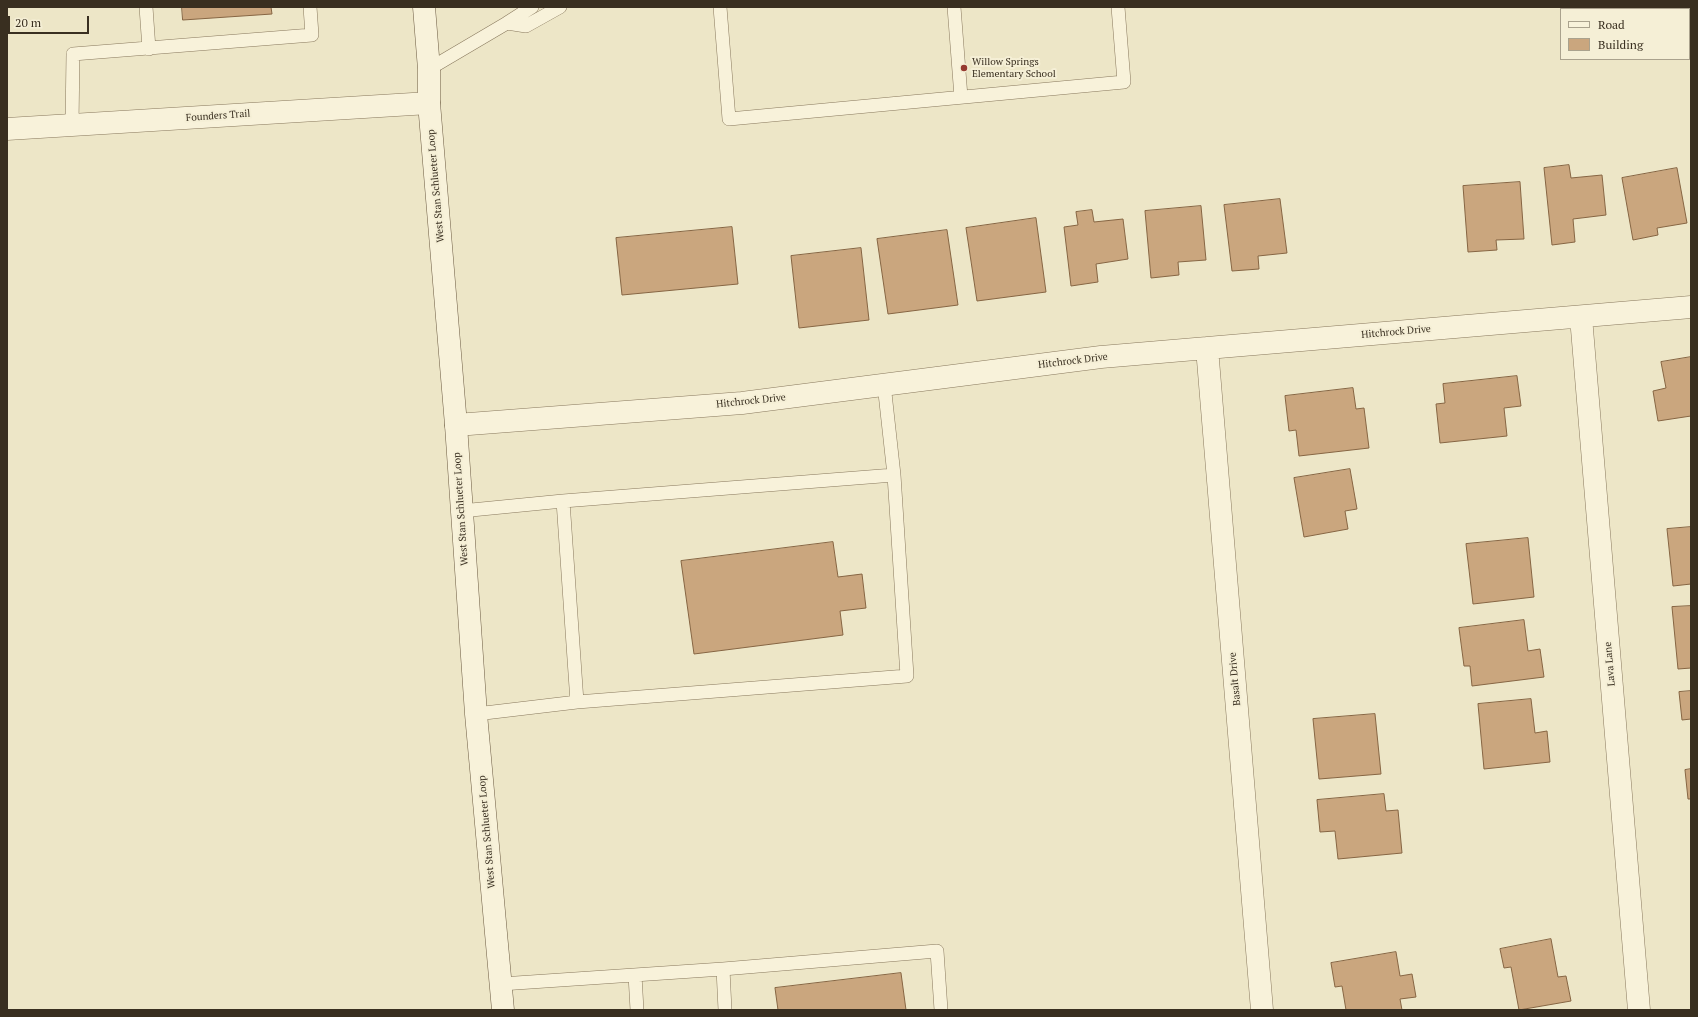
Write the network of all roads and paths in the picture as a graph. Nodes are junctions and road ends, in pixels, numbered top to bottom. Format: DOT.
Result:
graph roads {
  1 [pos="146,7"];
  2 [pos="310,7"];
  3 [pos="424,7"];
  4 [pos="516,7"];
  5 [pos="532,7"];
  6 [pos="560,7"];
  7 [pos="720,7"];
  8 [pos="954,7"];
  9 [pos="1118,7"];
  10 [pos="507,23"];
  11 [pos="150,48"];
  12 [pos="429,69"];
  13 [pos="961,97"];
  14 [pos="428,103"];
  15 [pos="72,125"];
  16 [pos="7,129"];
  17 [pos="1691,307"];
  18 [pos="1582,317"];
  19 [pos="1207,348"];
  20 [pos="884,384"];
  21 [pos="456,426"];
  22 [pos="894,475"];
  23 [pos="563,501"];
  24 [pos="461,511"];
  25 [pos="577,702"];
  26 [pos="476,714"];
  27 [pos="723,969"];
  28 [pos="635,975"];
  29 [pos="501,984"];
  30 [pos="502,1010"];
  31 [pos="637,1010"];
  32 [pos="725,1010"];
  33 [pos="941,1010"];
  34 [pos="1262,1010"];
  35 [pos="1638,1010"];
  1 -- 11 [label="lane"];
  2 -- 11 [label="lane"];
  3 -- 12 [label="street, West Stan Schlueter Loop"];
  4 -- 10 [label="lane"];
  5 -- 10 [label="lane"];
  6 -- 10 [label="lane"];
  7 -- 13 [label="lane"];
  8 -- 13 [label="lane"];
  9 -- 13 [label="lane"];
  10 -- 12 [label="lane"];
  11 -- 15 [label="lane"];
  12 -- 14 [label="street, West Stan Schlueter Loop"];
  14 -- 15 [label="street, Founders Trail"];
  14 -- 21 [label="street, West Stan Schlueter Loop"];
  15 -- 16 [label="street, Founders Trail"];
  17 -- 18 [label="street, Hitchrock Drive"];
  18 -- 19 [label="street, Hitchrock Drive"];
  18 -- 35 [label="street, Lava Lane"];
  19 -- 20 [label="street, Hitchrock Drive"];
  19 -- 34 [label="street, Basalt Drive"];
  20 -- 21 [label="street, Hitchrock Drive"];
  20 -- 22 [label="lane"];
  21 -- 24 [label="street, West Stan Schlueter Loop"];
  22 -- 23 [label="lane"];
  22 -- 25 [label="lane"];
  23 -- 24 [label="lane"];
  23 -- 25 [label="lane"];
  24 -- 26 [label="street, West Stan Schlueter Loop"];
  25 -- 26 [label="lane"];
  26 -- 29 [label="street, West Stan Schlueter Loop"];
  27 -- 28 [label="lane"];
  27 -- 32 [label="lane"];
  27 -- 33 [label="lane"];
  28 -- 29 [label="lane"];
  28 -- 31 [label="lane"];
  29 -- 30 [label="street, West Stan Schlueter Loop"];
}
